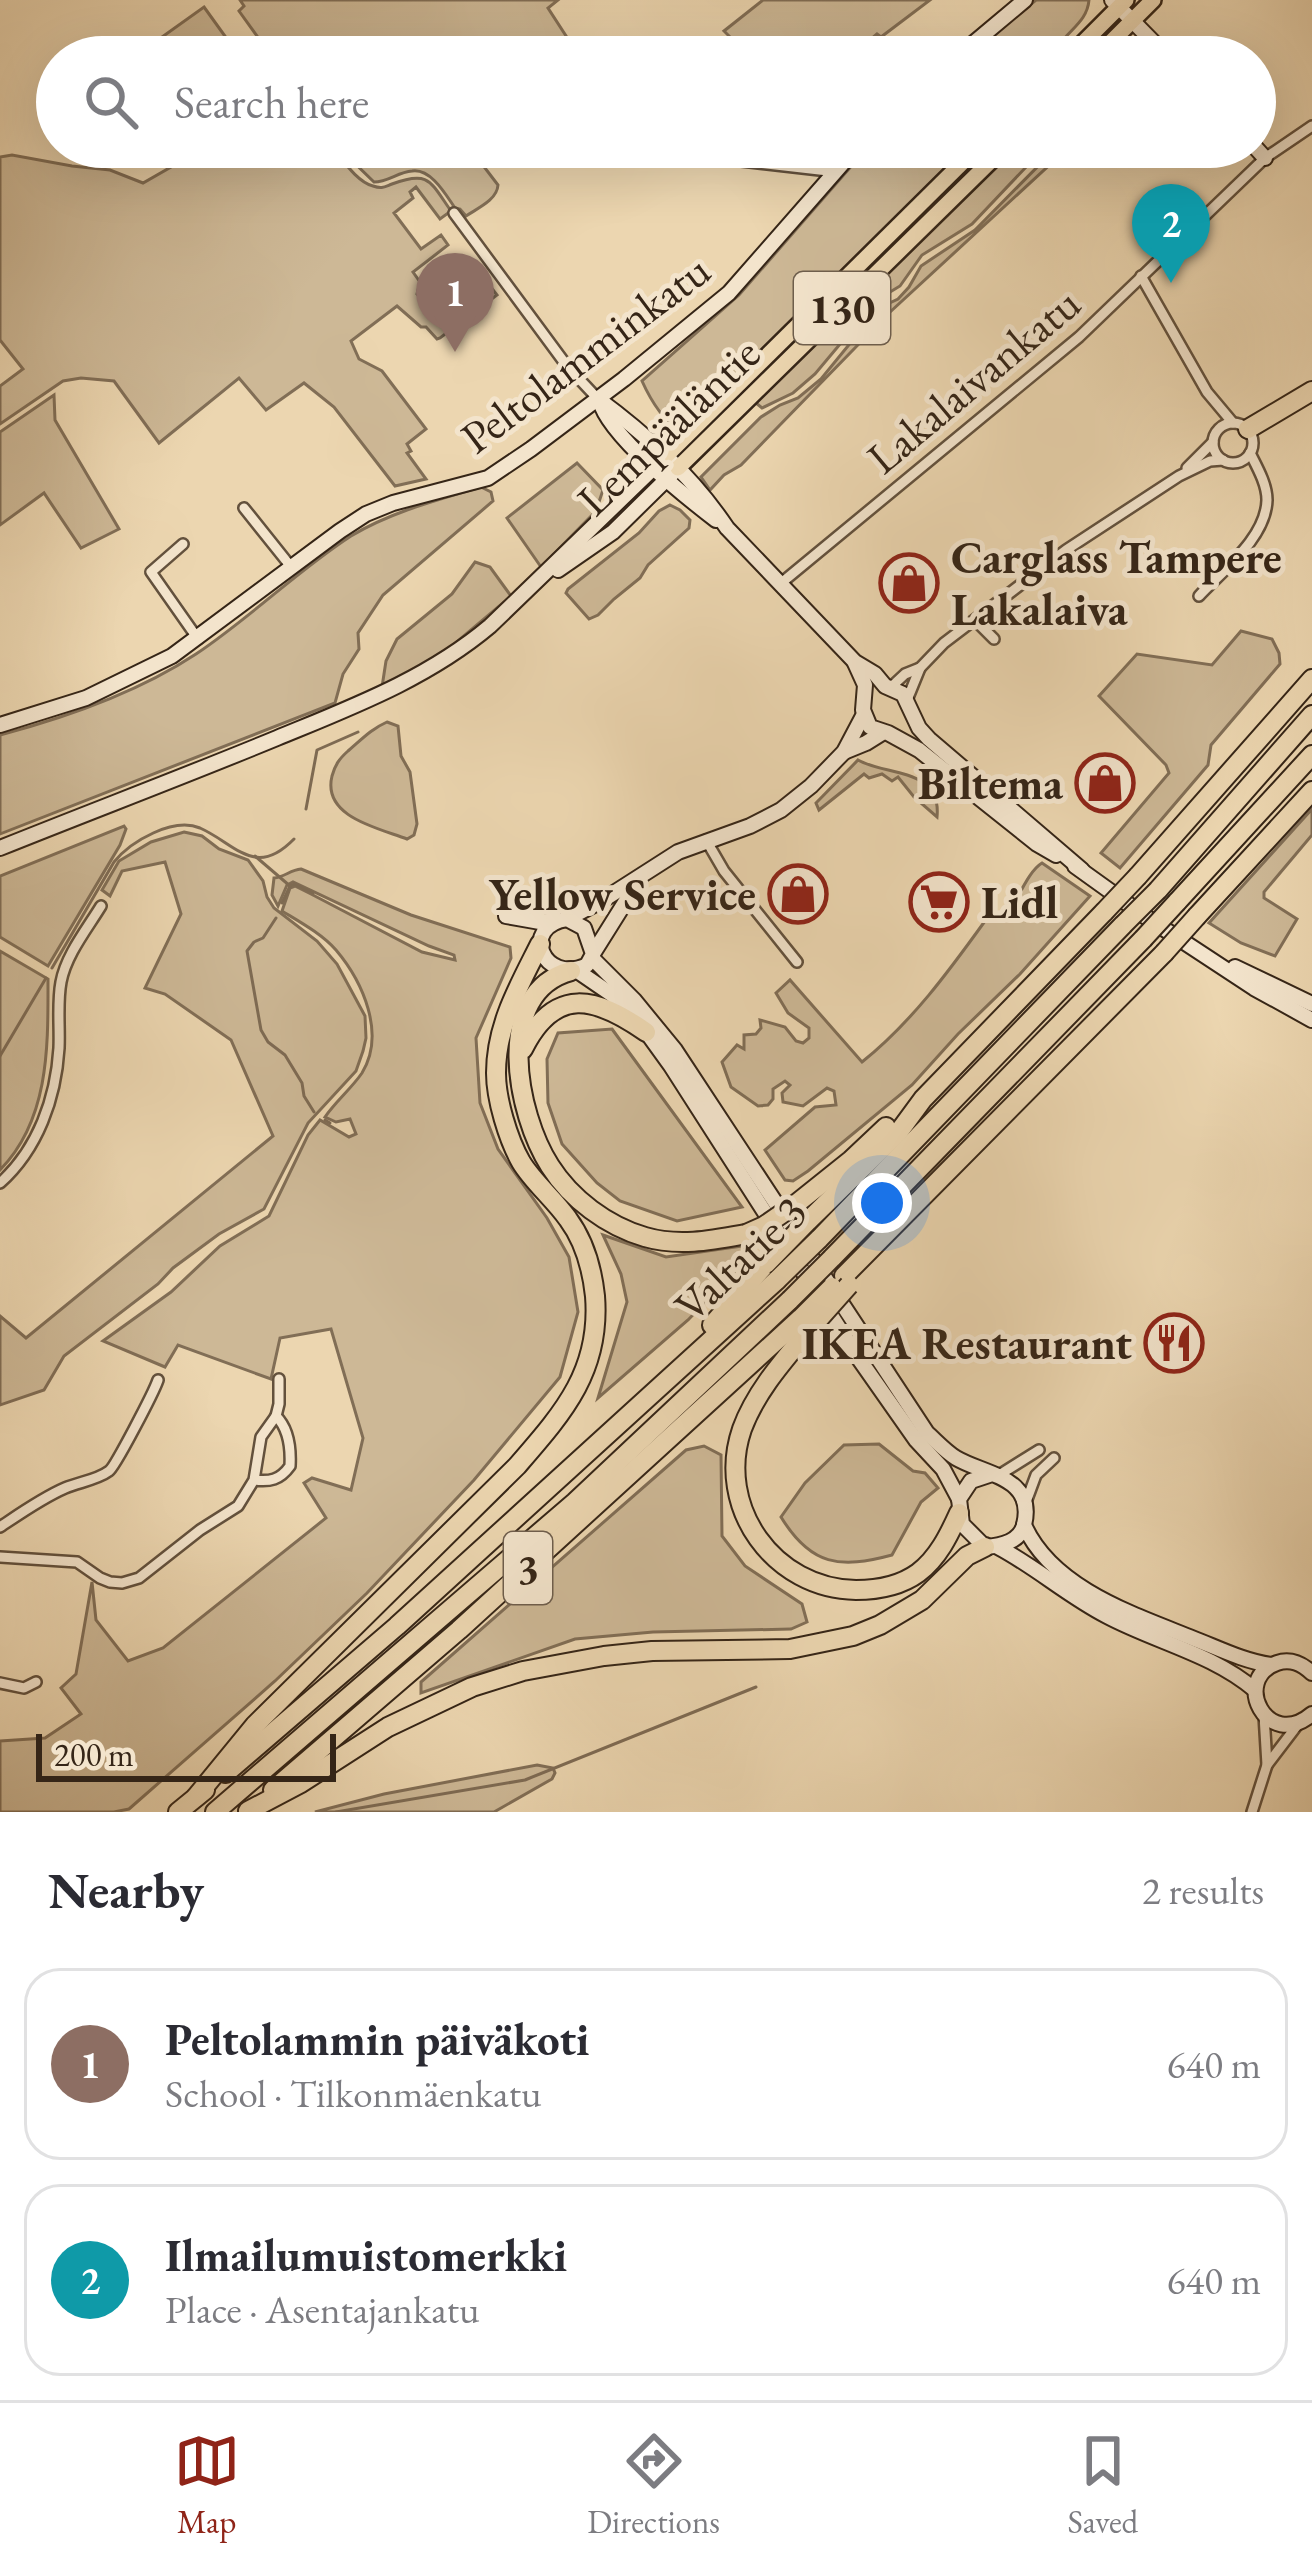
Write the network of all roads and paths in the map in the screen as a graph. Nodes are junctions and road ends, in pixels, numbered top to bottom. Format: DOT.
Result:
graph roads {
  1 [pos="1024,0"];
  2 [pos="1153,0"];
  3 [pos="1119,2"];
  4 [pos="1132,21"];
  5 [pos="982,36"];
  6 [pos="1088,36"];
  7 [pos="1117,36"];
  8 [pos="1147,36"];
  9 [pos="1312,126"];
  10 [pos="1276,144"];
  11 [pos="802,168"];
  12 [pos="840,168"];
  13 [pos="958,168"];
  14 [pos="983,168"];
  15 [pos="1245,168"];
  16 [pos="837,172"];
  17 [pos="454,213"];
  18 [pos="1141,276"];
  19 [pos="1312,391"];
  20 [pos="1208,392"];
  21 [pos="599,400"];
  22 [pos="1240,426"];
  23 [pos="1218,429"];
  24 [pos="1213,441"];
  25 [pos="1250,453"];
  26 [pos="1222,460"];
  27 [pos="1238,462"];
  28 [pos="666,468"];
  29 [pos="1179,476"];
  30 [pos="1264,487"];
  31 [pos="244,508"];
  32 [pos="184,544"];
  33 [pos="292,568"];
  34 [pos="780,584"];
  35 [pos="1198,596"];
  36 [pos="975,620"];
  37 [pos="198,639"];
  38 [pos="994,639"];
  39 [pos="855,662"];
  40 [pos="920,668"];
  41 [pos="1312,679"];
  42 [pos="888,687"];
  43 [pos="908,705"];
  44 [pos="864,708"];
  45 [pos="1312,715"];
  46 [pos="0,725"];
  47 [pos="885,733"];
  48 [pos="844,752"];
  49 [pos="1312,755"];
  50 [pos="1312,791"];
  51 [pos="706,840"];
  52 [pos="0,848"];
  53 [pos="1082,870"];
  54 [pos="642,875"];
  55 [pos="101,907"];
  56 [pos="561,920"];
  57 [pos="540,942"];
  58 [pos="1198,951"];
  59 [pos="593,957"];
  60 [pos="797,962"];
  61 [pos="573,971"];
  62 [pos="1312,1004"];
  63 [pos="1312,1020"];
  64 [pos="646,1032"];
  65 [pos="518,1059"];
  66 [pos="923,1099"];
  67 [pos="0,1184"];
  68 [pos="813,1230"];
  69 [pos="805,1324"];
  70 [pos="279,1379"];
  71 [pos="158,1380"];
  72 [pos="275,1416"];
  73 [pos="1039,1450"];
  74 [pos="1054,1458"];
  75 [pos="995,1474"];
  76 [pos="254,1480"];
  77 [pos="959,1506"];
  78 [pos="1025,1508"];
  79 [pos="1024,1526"];
  80 [pos="0,1527"];
  81 [pos="992,1547"];
  82 [pos="0,1557"];
  83 [pos="1271,1665"];
  84 [pos="1312,1673"];
  85 [pos="35,1682"];
  86 [pos="0,1683"];
  87 [pos="1256,1690"];
  88 [pos="1264,1715"];
  89 [pos="1308,1718"];
  90 [pos="1267,1765"];
  91 [pos="196,1797"];
  92 [pos="247,1811"];
  93 [pos="178,1812"];
  94 [pos="215,1812"];
  95 [pos="1252,1812"];
  1 -- 5 [label="main road"];
  2 -- 4 [label="main road"];
  3 -- 4 [label="main road"];
  3 -- 6 [label="main road"];
  4 -- 7 [label="main road"];
  4 -- 8 [label="main road"];
  9 -- 10 [label="street, Lakalaivankatu"];
  11 -- 16 [label="street"];
  12 -- 16 [label="main road, Peltolamminkatu"];
  13 -- 28 [label="main road, Lempääläntie / 130"];
  14 -- 28 [label="main road, Lempääläntie / 130"];
  15 -- 18 [label="street, Lakalaivankatu"];
  16 -- 21 [label="main road, Peltolamminkatu"];
  17 -- 21 [label="street"];
  18 -- 20 [label="street"];
  18 -- 34 [label="street, Lakalaivankatu"];
  19 -- 22 [label="highway"];
  20 -- 22 [label="street"];
  20 -- 23 [label="street"];
  21 -- 28 [label="main road"];
  21 -- 33 [label="main road, Peltolamminkatu"];
  22 -- 23 [label="street"];
  22 -- 25 [label="street"];
  23 -- 24 [label="street"];
  24 -- 26 [label="street"];
  24 -- 29 [label="street"];
  25 -- 27 [label="street"];
  25 -- 30 [label="street"];
  26 -- 27 [label="street"];
  26 -- 29 [label="street"];
  27 -- 30 [label="street"];
  28 -- 34 [label="main road"];
  28 -- 52 [label="main road, Lempääläntie / 130"];
  29 -- 36 [label="street"];
  30 -- 35 [label="street"];
  31 -- 33 [label="street"];
  32 -- 37 [label="street"];
  33 -- 37 [label="main road, Peltolamminkatu"];
  34 -- 39 [label="main road"];
  36 -- 38 [label="street"];
  36 -- 40 [label="street"];
  37 -- 46 [label="main road, Peltolamminkatu"];
  39 -- 42 [label="main road"];
  39 -- 44 [label="main road"];
  40 -- 42 [label="street"];
  40 -- 43 [label="street"];
  41 -- 66 [label="highway, 3, bridge"];
  42 -- 43 [label="main road"];
  42 -- 44 [label="main road"];
  43 -- 47 [label="main road"];
  43 -- 53 [label="main road"];
  44 -- 47 [label="main road"];
  44 -- 48 [label="main road"];
  45 -- 68 [label="highway, Valtatie 3, bridge"];
  47 -- 48 [label="main road"];
  47 -- 53 [label="main road"];
  48 -- 51 [label="main road"];
  49 -- 94 [label="highway, Valtatie 3, bridge"];
  50 -- 69 [label="highway, 3, bridge"];
  51 -- 54 [label="main road"];
  51 -- 60 [label="street"];
  53 -- 58 [label="main road"];
  54 -- 56 [label="main road"];
  54 -- 59 [label="main road"];
  55 -- 67 [label="street"];
  56 -- 57 [label="main road"];
  56 -- 57 [label="main road"];
  56 -- 59 [label="main road"];
  57 -- 61 [label="main road"];
  57 -- 91 [label="highway"];
  58 -- 62 [label="main road"];
  58 -- 63 [label="main road"];
  59 -- 61 [label="main road"];
  59 -- 75 [label="main road"];
  61 -- 64 [label="main road"];
  61 -- 65 [label="highway"];
  64 -- 65 [label="highway"];
  64 -- 77 [label="main road"];
  65 -- 66 [label="highway, bridge"];
  66 -- 68 [label="highway, 3"];
  68 -- 91 [label="highway, 3, bridge"];
  69 -- 77 [label="highway"];
  69 -- 92 [label="highway, 3"];
  70 -- 72 [label="street"];
  71 -- 80 [label="street"];
  72 -- 76 [label="street"];
  72 -- 76 [label="street"];
  73 -- 75 [label="street"];
  74 -- 78 [label="street"];
  75 -- 77 [label="main road"];
  75 -- 78 [label="main road"];
  76 -- 82 [label="street"];
  77 -- 81 [label="main road"];
  78 -- 79 [label="main road"];
  79 -- 81 [label="main road"];
  79 -- 83 [label="main road"];
  81 -- 87 [label="main road"];
  81 -- 92 [label="highway"];
  83 -- 84 [label="main road"];
  83 -- 87 [label="main road"];
  85 -- 86 [label="street"];
  87 -- 88 [label="main road"];
  88 -- 89 [label="main road"];
  88 -- 90 [label="street"];
  89 -- 90 [label="street"];
  90 -- 95 [label="street"];
  91 -- 93 [label="highway, 3"];
}
